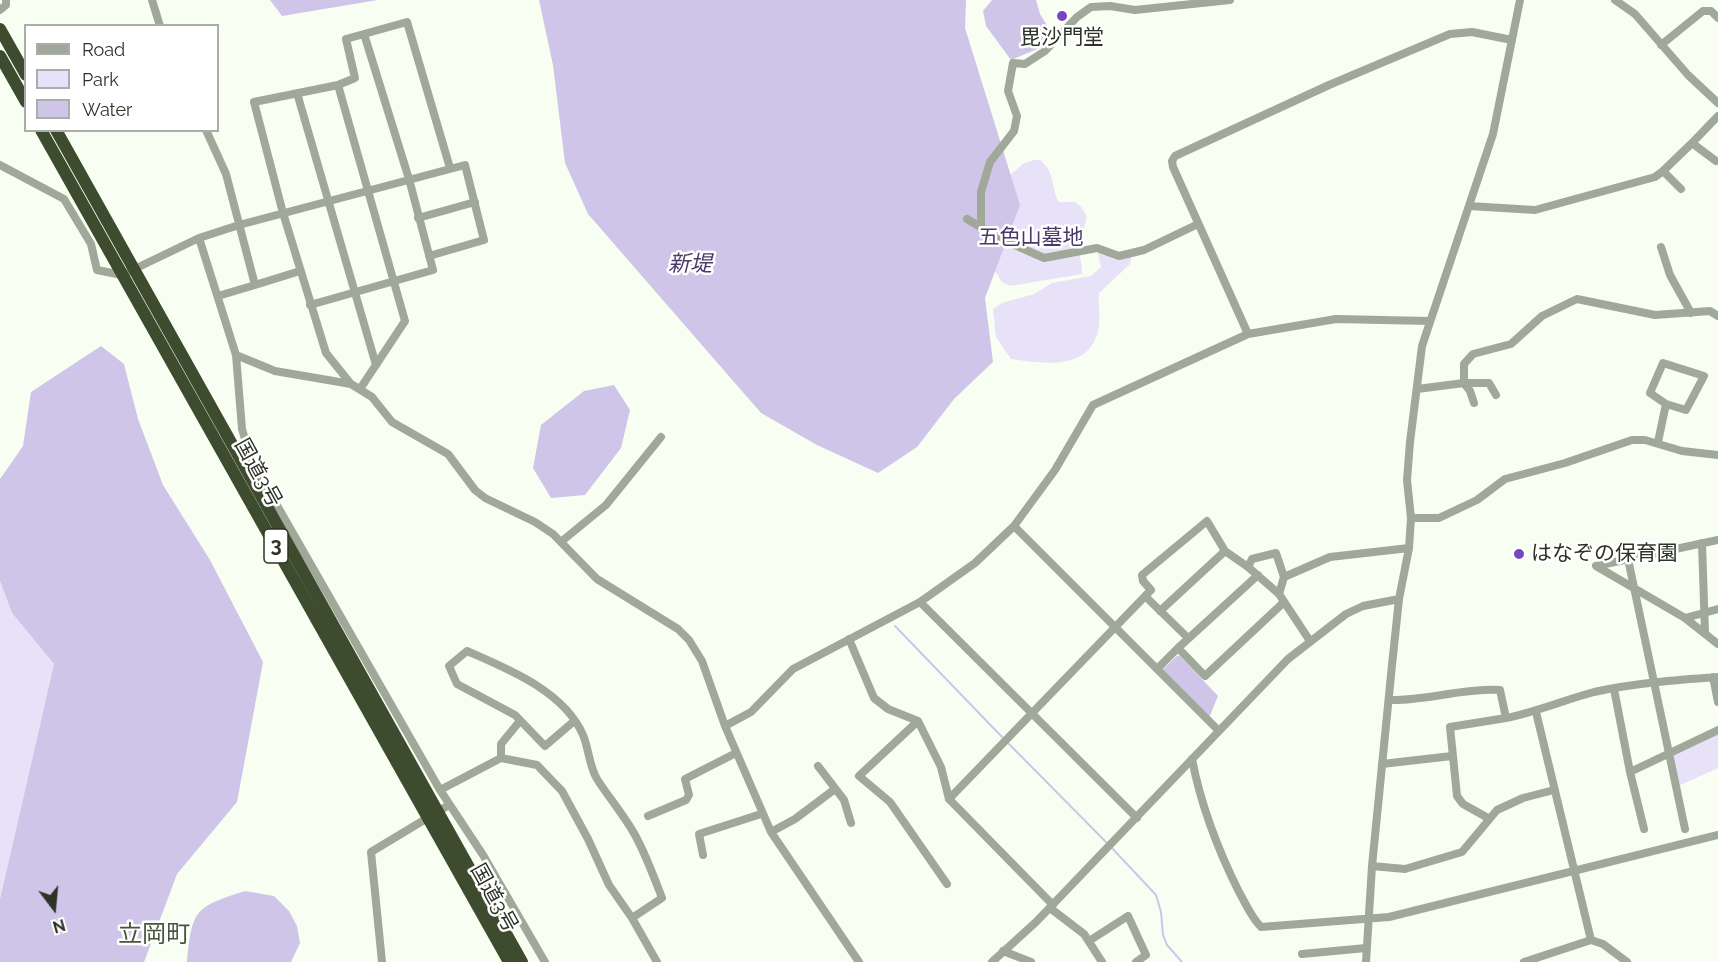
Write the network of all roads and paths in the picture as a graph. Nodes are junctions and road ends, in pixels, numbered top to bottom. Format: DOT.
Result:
graph roads {
  1 [pos="6,0"];
  2 [pos="152,0"];
  3 [pos="1230,0"];
  4 [pos="1520,0"];
  5 [pos="1615,0"];
  6 [pos="0,10"];
  7 [pos="1718,18"];
  8 [pos="159,24"];
  9 [pos="0,29"];
  10 [pos="364,34"];
  11 [pos="1512,40"];
  12 [pos="1661,45"];
  13 [pos="0,56"];
  14 [pos="24,71"];
  15 [pos="338,85"];
  16 [pos="297,93"];
  17 [pos="24,98"];
  18 [pos="1718,103"];
  19 [pos="1718,116"];
  20 [pos="42,132"];
  21 [pos="57,132"];
  22 [pos="207,132"];
  23 [pos="1692,143"];
  24 [pos="1716,161"];
  25 [pos="0,165"];
  26 [pos="450,168"];
  27 [pos="1663,171"];
  28 [pos="409,179"];
  29 [pos="1681,189"];
  30 [pos="369,190"];
  31 [pos="328,201"];
  32 [pos="475,202"];
  33 [pos="1468,206"];
  34 [pos="283,213"];
  35 [pos="418,218"];
  36 [pos="967,219"];
  37 [pos="1198,224"];
  38 [pos="239,225"];
  39 [pos="981,227"];
  40 [pos="199,238"];
  41 [pos="1661,247"];
  42 [pos="429,256"];
  43 [pos="300,272"];
  44 [pos="127,273"];
  45 [pos="392,282"];
  46 [pos="255,285"];
  47 [pos="353,293"];
  48 [pos="218,296"];
  49 [pos="310,304"];
  50 [pos="1691,313"];
  51 [pos="1718,316"];
  52 [pos="1430,321"];
  53 [pos="1248,334"];
  54 [pos="236,355"];
  55 [pos="376,365"];
  56 [pos="1464,383"];
  57 [pos="351,384"];
  58 [pos="360,389"];
  59 [pos="1417,389"];
  60 [pos="1496,395"];
  61 [pos="1473,403"];
  62 [pos="1666,404"];
  63 [pos="661,437"];
  64 [pos="1658,442"];
  65 [pos="1718,455"];
  66 [pos="1411,518"];
  67 [pos="1014,526"];
  68 [pos="1718,540"];
  69 [pos="562,541"];
  70 [pos="1702,543"];
  71 [pos="1409,548"];
  72 [pos="1225,551"];
  73 [pos="1628,559"];
  74 [pos="1248,567"];
  75 [pos="1258,575"];
  76 [pos="1284,577"];
  77 [pos="1634,587"];
  78 [pos="1145,596"];
  79 [pos="1281,598"];
  80 [pos="1399,599"];
  81 [pos="920,602"];
  82 [pos="1718,609"];
  83 [pos="1160,611"];
  84 [pos="1706,612"];
  85 [pos="1685,618"];
  86 [pos="1116,628"];
  87 [pos="1705,633"];
  88 [pos="1188,638"];
  89 [pos="849,639"];
  90 [pos="1310,641"];
  91 [pos="1718,644"];
  92 [pos="1178,648"];
  93 [pos="1157,669"];
  94 [pos="1715,677"];
  95 [pos="1653,681"];
  96 [pos="1614,689"];
  97 [pos="1389,700"];
  98 [pos="1718,702"];
  99 [pos="1536,712"];
  100 [pos="1031,713"];
  101 [pos="1506,718"];
  102 [pos="918,721"];
  103 [pos="519,722"];
  104 [pos="573,722"];
  105 [pos="725,726"];
  106 [pos="1718,730"];
  107 [pos="1219,731"];
  108 [pos="736,753"];
  109 [pos="1668,753"];
  110 [pos="1452,756"];
  111 [pos="501,758"];
  112 [pos="1192,759"];
  113 [pos="1383,764"];
  114 [pos="818,766"];
  115 [pos="1630,772"];
  116 [pos="835,789"];
  117 [pos="440,790"];
  118 [pos="1554,790"];
  119 [pos="949,799"];
  120 [pos="449,805"];
  121 [pos="761,814"];
  122 [pos="648,816"];
  123 [pos="433,817"];
  124 [pos="1137,818"];
  125 [pos="1488,818"];
  126 [pos="851,823"];
  127 [pos="1644,829"];
  128 [pos="1685,829"];
  129 [pos="771,832"];
  130 [pos="1718,835"];
  131 [pos="703,855"];
  132 [pos="1372,866"];
  133 [pos="1572,871"];
  134 [pos="947,884"];
  135 [pos="1052,906"];
  136 [pos="632,918"];
  137 [pos="1369,919"];
  138 [pos="1591,940"];
  139 [pos="1089,941"];
  140 [pos="1366,948"];
  141 [pos="1003,951"];
  142 [pos="1302,954"];
  143 [pos="382,962"];
  144 [pos="508,962"];
  145 [pos="522,962"];
  146 [pos="545,962"];
  147 [pos="657,962"];
  148 [pos="859,962"];
  149 [pos="993,962"];
  150 [pos="1031,962"];
  151 [pos="1102,962"];
  152 [pos="1136,962"];
  153 [pos="1366,962"];
  154 [pos="1524,962"];
  155 [pos="1626,962"];
  1 -- 6 [label="street"];
  2 -- 8 [label="street"];
  3 -- 39 [label="street"];
  4 -- 11 [label="street"];
  5 -- 12 [label="street"];
  7 -- 12 [label="street"];
  9 -- 14 [label="highway"];
  10 -- 15 [label="street"];
  10 -- 26 [label="street"];
  10 -- 28 [label="street"];
  11 -- 33 [label="street"];
  11 -- 37 [label="street"];
  12 -- 18 [label="street"];
  13 -- 17 [label="highway"];
  15 -- 16 [label="street"];
  15 -- 30 [label="street"];
  16 -- 31 [label="street"];
  16 -- 34 [label="street"];
  19 -- 23 [label="street"];
  20 -- 44 [label="highway, 国道3号 / 3"];
  21 -- 44 [label="highway, 国道3号 / 3"];
  22 -- 38 [label="street"];
  23 -- 24 [label="street"];
  23 -- 27 [label="street"];
  25 -- 44 [label="street"];
  26 -- 28 [label="street"];
  26 -- 32 [label="street"];
  27 -- 29 [label="street"];
  27 -- 33 [label="street"];
  28 -- 30 [label="street"];
  28 -- 35 [label="street"];
  30 -- 31 [label="street"];
  30 -- 45 [label="street"];
  31 -- 34 [label="street"];
  31 -- 47 [label="street"];
  32 -- 35 [label="street"];
  32 -- 42 [label="street"];
  33 -- 52 [label="street"];
  34 -- 38 [label="street"];
  34 -- 43 [label="street"];
  35 -- 42 [label="street"];
  36 -- 39 [label="street"];
  37 -- 39 [label="street"];
  37 -- 53 [label="street"];
  38 -- 40 [label="street"];
  38 -- 46 [label="street"];
  40 -- 44 [label="street"];
  40 -- 48 [label="street"];
  41 -- 50 [label="street"];
  42 -- 45 [label="street"];
  43 -- 46 [label="street"];
  43 -- 49 [label="street"];
  44 -- 123 [label="highway, 国道3号 / 3"];
  45 -- 47 [label="street"];
  45 -- 55 [label="street"];
  46 -- 48 [label="street"];
  47 -- 49 [label="street"];
  47 -- 55 [label="street"];
  48 -- 54 [label="street"];
  49 -- 57 [label="street"];
  50 -- 51 [label="street"];
  50 -- 56 [label="street"];
  52 -- 53 [label="street"];
  52 -- 59 [label="street"];
  53 -- 67 [label="street"];
  54 -- 57 [label="street"];
  54 -- 117 [label="street"];
  55 -- 58 [label="street"];
  56 -- 59 [label="street"];
  56 -- 60 [label="street"];
  56 -- 61 [label="street"];
  57 -- 58 [label="street"];
  58 -- 69 [label="street"];
  59 -- 66 [label="street"];
  62 -- 62 [label="street"];
  62 -- 64 [label="street"];
  63 -- 69 [label="street"];
  64 -- 65 [label="street"];
  64 -- 66 [label="street"];
  66 -- 71 [label="street"];
  67 -- 81 [label="street"];
  67 -- 86 [label="street"];
  68 -- 70 [label="street"];
  69 -- 105 [label="street"];
  70 -- 73 [label="street"];
  70 -- 84 [label="street"];
  71 -- 76 [label="street"];
  71 -- 80 [label="street"];
  72 -- 74 [label="street"];
  72 -- 78 [label="street"];
  72 -- 83 [label="street"];
  73 -- 77 [label="street"];
  73 -- 77 [label="street"];
  74 -- 75 [label="street"];
  74 -- 76 [label="street"];
  75 -- 79 [label="street"];
  75 -- 88 [label="street"];
  76 -- 79 [label="street"];
  77 -- 85 [label="street"];
  77 -- 95 [label="street"];
  78 -- 83 [label="street"];
  78 -- 86 [label="street"];
  79 -- 90 [label="street"];
  79 -- 92 [label="street"];
  80 -- 90 [label="street"];
  80 -- 97 [label="street"];
  81 -- 89 [label="street"];
  81 -- 100 [label="street"];
  82 -- 84 [label="street"];
  83 -- 88 [label="street"];
  84 -- 85 [label="street"];
  84 -- 87 [label="street"];
  85 -- 87 [label="street"];
  86 -- 93 [label="street"];
  86 -- 100 [label="street"];
  87 -- 91 [label="street"];
  88 -- 92 [label="street"];
  89 -- 102 [label="street"];
  89 -- 105 [label="street"];
  90 -- 107 [label="street"];
  92 -- 93 [label="street"];
  93 -- 107 [label="street"];
  94 -- 95 [label="street"];
  94 -- 98 [label="street"];
  95 -- 96 [label="street"];
  95 -- 109 [label="street"];
  96 -- 99 [label="street"];
  96 -- 115 [label="street"];
  97 -- 101 [label="street"];
  97 -- 113 [label="street"];
  99 -- 101 [label="street"];
  99 -- 118 [label="street"];
  100 -- 119 [label="street"];
  100 -- 124 [label="street"];
  101 -- 110 [label="street"];
  102 -- 119 [label="street"];
  102 -- 134 [label="street"];
  103 -- 104 [label="street"];
  103 -- 104 [label="street"];
  103 -- 111 [label="street"];
  104 -- 136 [label="street"];
  105 -- 108 [label="street"];
  106 -- 109 [label="street"];
  107 -- 112 [label="street"];
  108 -- 121 [label="street"];
  108 -- 122 [label="street"];
  109 -- 115 [label="street"];
  109 -- 128 [label="street"];
  110 -- 113 [label="street"];
  110 -- 125 [label="street"];
  111 -- 117 [label="street"];
  111 -- 136 [label="street"];
  112 -- 124 [label="street"];
  112 -- 137 [label="street"];
  113 -- 132 [label="street"];
  114 -- 116 [label="street"];
  115 -- 127 [label="street"];
  116 -- 126 [label="street"];
  116 -- 129 [label="street"];
  117 -- 120 [label="street"];
  118 -- 125 [label="street"];
  118 -- 133 [label="street"];
  119 -- 135 [label="street"];
  120 -- 123 [label="street"];
  120 -- 146 [label="street"];
  121 -- 129 [label="street"];
  121 -- 131 [label="street"];
  123 -- 143 [label="street"];
  123 -- 144 [label="highway, 国道3号 / 3"];
  123 -- 145 [label="highway, 国道3号 / 3"];
  124 -- 135 [label="street"];
  125 -- 132 [label="street"];
  129 -- 148 [label="street"];
  130 -- 133 [label="street"];
  132 -- 137 [label="street"];
  133 -- 137 [label="street"];
  133 -- 138 [label="street"];
  135 -- 139 [label="street"];
  135 -- 141 [label="street"];
  136 -- 147 [label="street"];
  137 -- 140 [label="street"];
  138 -- 154 [label="street"];
  138 -- 155 [label="street"];
  139 -- 151 [label="street"];
  139 -- 152 [label="street"];
  140 -- 142 [label="street"];
  140 -- 153 [label="street"];
  141 -- 149 [label="street"];
  141 -- 150 [label="street"];
}
